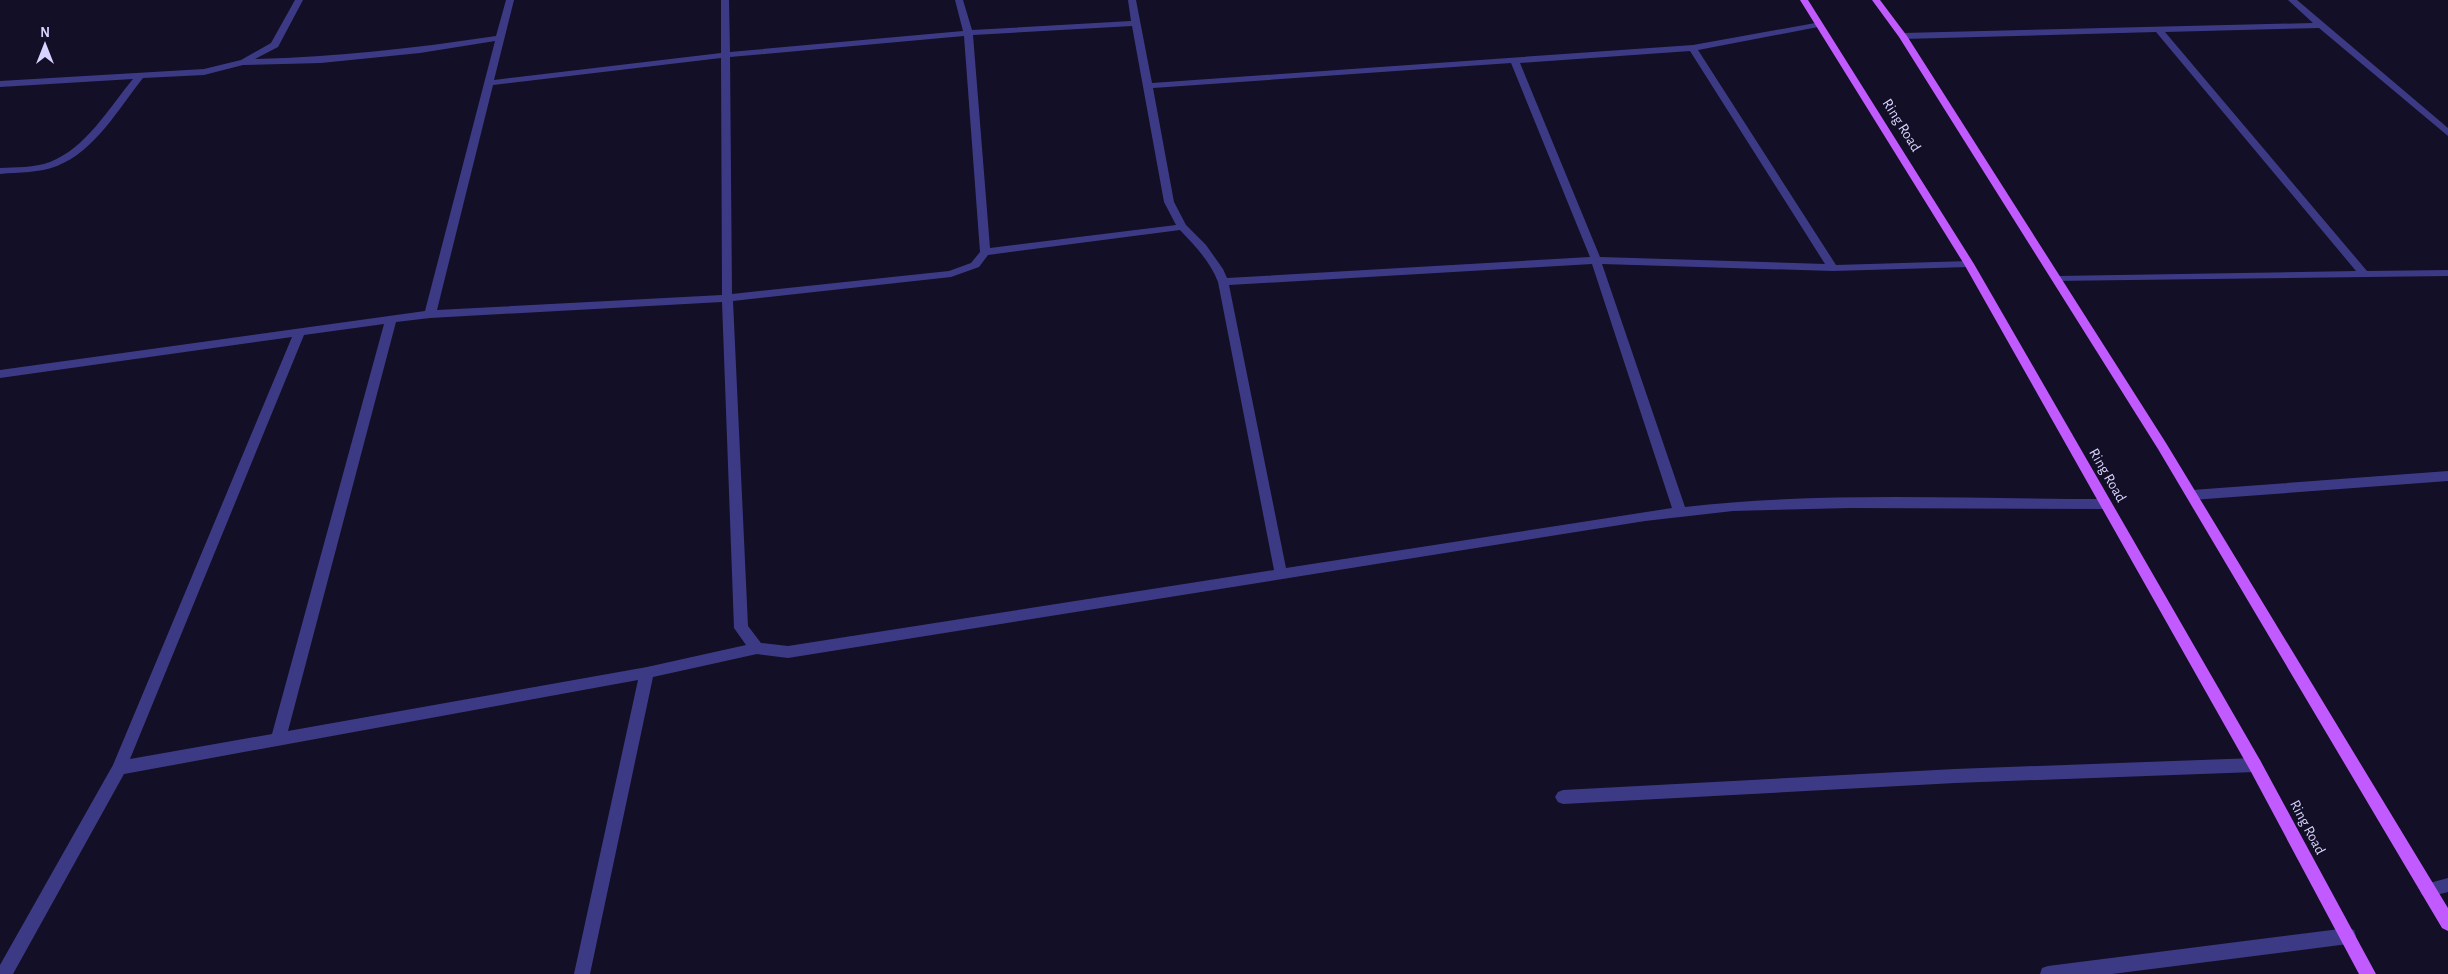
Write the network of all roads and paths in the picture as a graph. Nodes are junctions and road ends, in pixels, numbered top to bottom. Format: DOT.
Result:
graph roads {
  1 [pos="299,0"];
  2 [pos="510,0"];
  3 [pos="725,0"];
  4 [pos="959,0"];
  5 [pos="1132,0"];
  6 [pos="1804,0"];
  7 [pos="1876,0"];
  8 [pos="2292,0"];
  9 [pos="1136,23"];
  10 [pos="1818,24"];
  11 [pos="2322,25"];
  12 [pos="2158,29"];
  13 [pos="968,33"];
  14 [pos="1903,36"];
  15 [pos="500,38"];
  16 [pos="1693,48"];
  17 [pos="726,54"];
  18 [pos="1514,60"];
  19 [pos="243,62"];
  20 [pos="140,76"];
  21 [pos="488,83"];
  22 [pos="0,84"];
  23 [pos="1149,86"];
  24 [pos="2448,133"];
  25 [pos="0,171"];
  26 [pos="1182,227"];
  27 [pos="985,252"];
  28 [pos="1596,260"];
  29 [pos="1969,264"];
  30 [pos="1833,268"];
  31 [pos="2448,273"];
  32 [pos="2365,276"];
  33 [pos="2057,279"];
  34 [pos="1223,282"];
  35 [pos="727,298"];
  36 [pos="430,314"];
  37 [pos="391,319"];
  38 [pos="300,332"];
  39 [pos="2,376"];
  40 [pos="2448,476"];
  41 [pos="2192,495"];
  42 [pos="2106,504"];
  43 [pos="1680,512"];
  44 [pos="1280,574"];
  45 [pos="757,648"];
  46 [pos="647,673"];
  47 [pos="278,740"];
  48 [pos="2255,765"];
  49 [pos="119,768"];
  50 [pos="1563,797"];
  51 [pos="2448,885"];
  52 [pos="2428,890"];
  53 [pos="2448,923"];
  54 [pos="2348,936"];
  55 [pos="4,974"];
  56 [pos="582,974"];
  57 [pos="2048,974"];
  58 [pos="2368,974"];
  1 -- 19 [label="street"];
  2 -- 15 [label="street"];
  3 -- 17 [label="street"];
  4 -- 13 [label="street"];
  5 -- 9 [label="street"];
  6 -- 10 [label="main road, Ring Road"];
  7 -- 14 [label="main road"];
  8 -- 11 [label="street"];
  9 -- 13 [label="street"];
  9 -- 23 [label="street"];
  10 -- 16 [label="street"];
  10 -- 29 [label="main road, Ring Road"];
  11 -- 12 [label="street"];
  11 -- 24 [label="street"];
  12 -- 14 [label="street"];
  12 -- 32 [label="street"];
  13 -- 17 [label="street"];
  13 -- 27 [label="street"];
  14 -- 33 [label="main road"];
  15 -- 19 [label="street"];
  15 -- 21 [label="street"];
  16 -- 18 [label="street"];
  16 -- 30 [label="street"];
  17 -- 21 [label="street"];
  17 -- 35 [label="street"];
  18 -- 23 [label="street"];
  18 -- 28 [label="street"];
  19 -- 20 [label="street"];
  20 -- 22 [label="street"];
  20 -- 25 [label="street"];
  21 -- 36 [label="street"];
  23 -- 26 [label="street"];
  26 -- 27 [label="street"];
  26 -- 34 [label="street"];
  27 -- 35 [label="street"];
  28 -- 30 [label="street"];
  28 -- 34 [label="street"];
  28 -- 43 [label="street"];
  29 -- 30 [label="street"];
  29 -- 42 [label="main road, Ring Road"];
  31 -- 32 [label="street"];
  32 -- 33 [label="street"];
  33 -- 41 [label="main road"];
  34 -- 44 [label="street"];
  35 -- 36 [label="street"];
  35 -- 45 [label="street"];
  36 -- 37 [label="street"];
  37 -- 38 [label="street"];
  37 -- 47 [label="street"];
  38 -- 39 [label="street"];
  38 -- 49 [label="street"];
  40 -- 41 [label="street"];
  41 -- 52 [label="main road"];
  42 -- 43 [label="street"];
  42 -- 48 [label="main road, Ring Road"];
  43 -- 44 [label="street"];
  44 -- 45 [label="street"];
  45 -- 46 [label="street"];
  46 -- 47 [label="street"];
  46 -- 56 [label="street"];
  47 -- 49 [label="street"];
  48 -- 50 [label="street"];
  48 -- 54 [label="main road, Ring Road"];
  49 -- 55 [label="street"];
  51 -- 52 [label="street"];
  52 -- 53 [label="main road"];
  54 -- 57 [label="street"];
  54 -- 58 [label="main road, Ring Road"];
}
